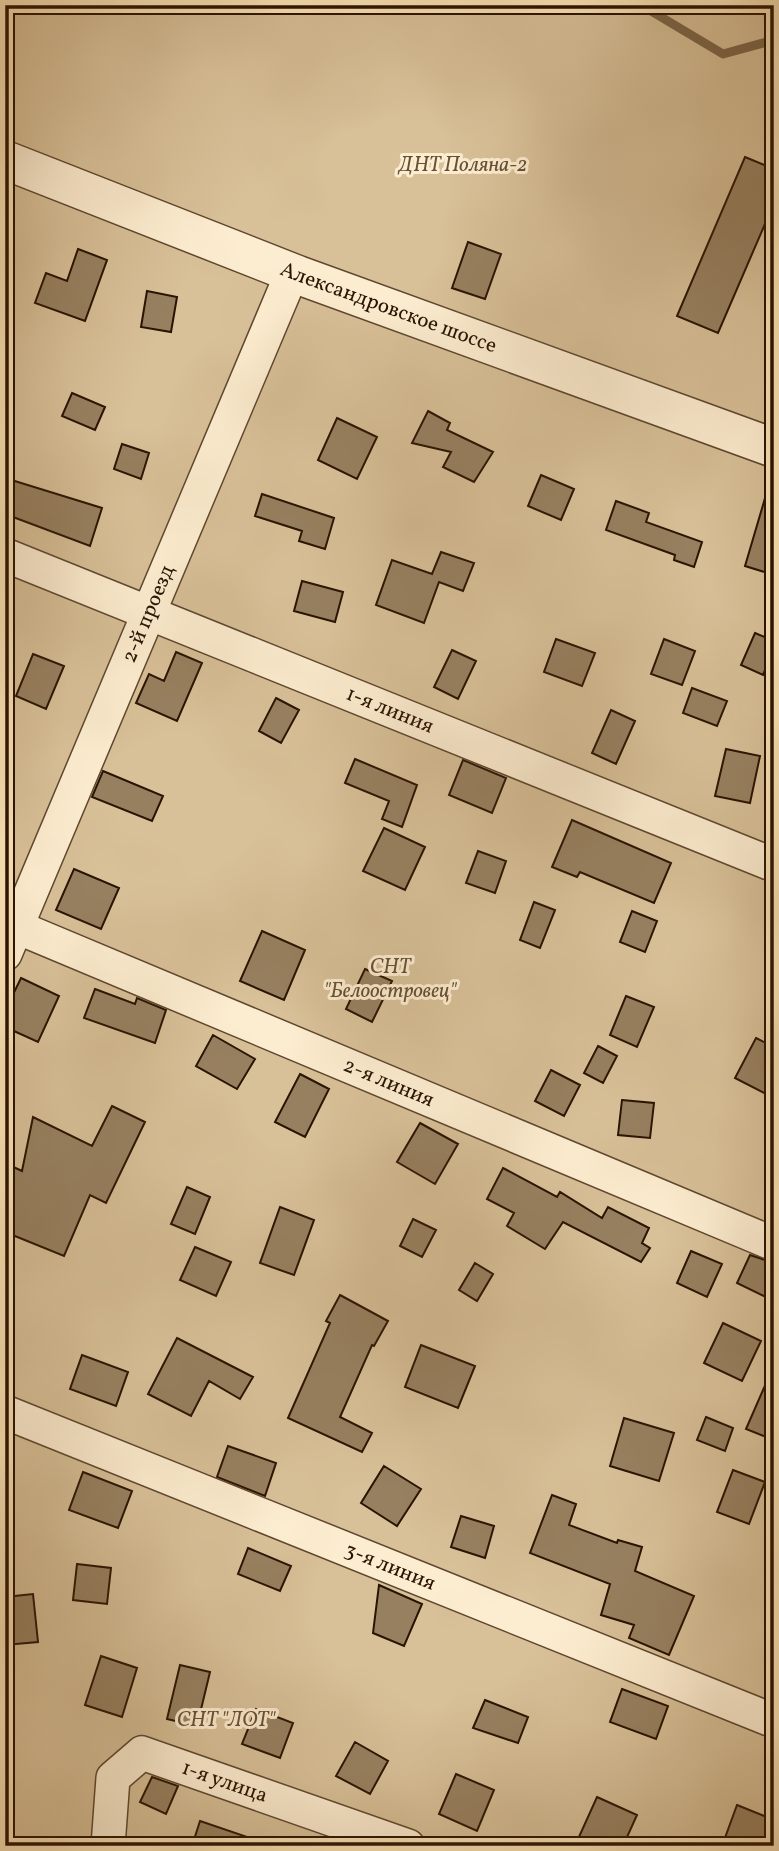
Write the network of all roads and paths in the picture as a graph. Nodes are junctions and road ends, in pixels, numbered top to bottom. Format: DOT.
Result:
graph roads {
  1 [pos="5,160"];
  2 [pos="292,273"];
  3 [pos="774,448"];
  4 [pos="5,555"];
  5 [pos="149,612"];
  6 [pos="774,865"];
  7 [pos="9,934"];
  8 [pos="774,1244"];
  9 [pos="5,1412"];
  10 [pos="774,1721"];
  11 [pos="108,1846"];
  12 [pos="408,1846"];
  1 -- 2 [label="street, Александровское шоссе"];
  2 -- 3 [label="street, Александровское шоссе"];
  2 -- 5 [label="street, 2-й проезд"];
  4 -- 5 [label="street, 1-я линия"];
  5 -- 6 [label="street, 1-я линия"];
  5 -- 7 [label="street, 2-й проезд"];
  7 -- 8 [label="street, 2-я линия"];
  9 -- 10 [label="street, 3-я линия"];
  11 -- 12 [label="street, 1-я улица"];
}
